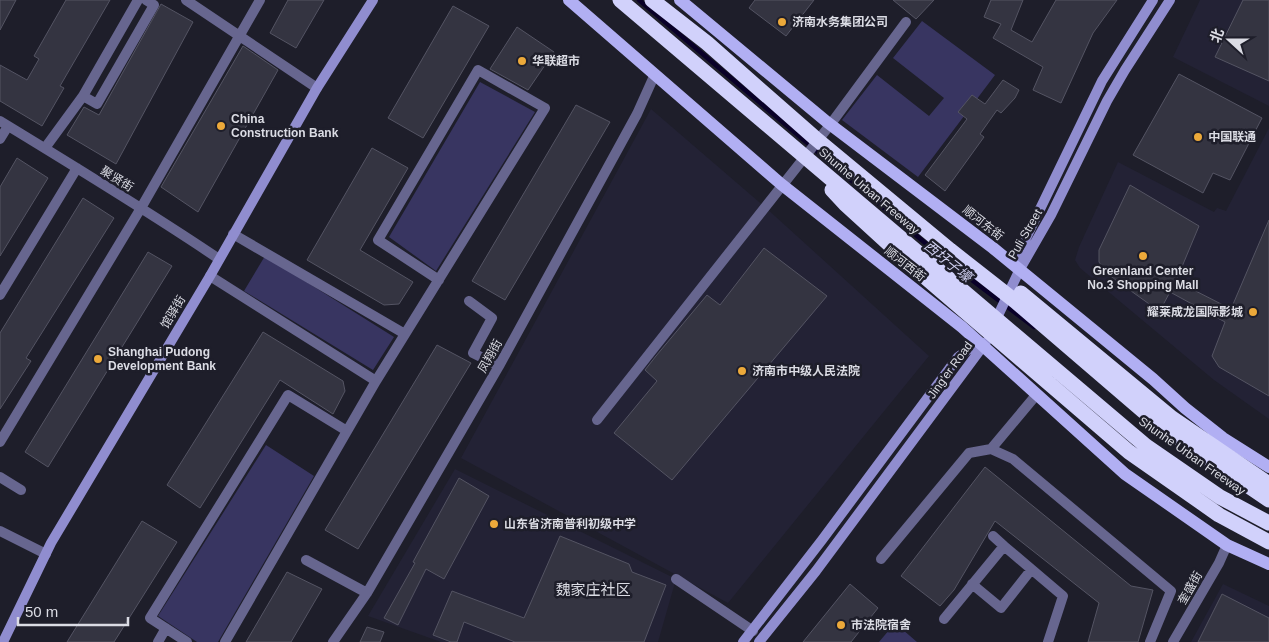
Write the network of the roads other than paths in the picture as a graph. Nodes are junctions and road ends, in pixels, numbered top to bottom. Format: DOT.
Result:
graph roads {
  1 [pos="138,0"];
  2 [pos="146,0"];
  3 [pos="186,0"];
  4 [pos="260,0"];
  5 [pos="373,0"];
  6 [pos="620,0"];
  7 [pos="652,0"];
  8 [pos="680,0"];
  9 [pos="1153,0"];
  10 [pos="1170,0"];
  11 [pos="577,3"];
  12 [pos="906,22"];
  13 [pos="240,35"];
  14 [pos="654,74"];
  15 [pos="317,88"];
  16 [pos="83,96"];
  17 [pos="4,124"];
  18 [pos="830,125"];
  19 [pos="0,139"];
  20 [pos="785,140"];
  21 [pos="814,142"];
  22 [pos="45,148"];
  23 [pos="77,168"];
  24 [pos="782,184"];
  25 [pos="141,208"];
  26 [pos="233,234"];
  27 [pos="219,259"];
  28 [pos="1020,269"];
  29 [pos="210,276"];
  30 [pos="439,280"];
  31 [pos="0,295"];
  32 [pos="468,301"];
  33 [pos="405,334"];
  34 [pos="984,346"];
  35 [pos="499,366"];
  36 [pos="376,381"];
  37 [pos="1037,394"];
  38 [pos="597,420"];
  39 [pos="347,431"];
  40 [pos="0,442"];
  41 [pos="991,448"];
  42 [pos="1269,467"];
  43 [pos="0,477"];
  44 [pos="1269,484"];
  45 [pos="21,490"];
  46 [pos="1269,500"];
  47 [pos="1269,524"];
  48 [pos="0,531"];
  49 [pos="993,536"];
  50 [pos="1269,542"];
  51 [pos="1227,545"];
  52 [pos="1004,546"];
  53 [pos="46,554"];
  54 [pos="1269,558"];
  55 [pos="881,559"];
  56 [pos="306,560"];
  57 [pos="1269,564"];
  58 [pos="1031,570"];
  59 [pos="676,579"];
  60 [pos="972,584"];
  61 [pos="367,593"];
  62 [pos="944,619"];
  63 [pos="166,628"];
  64 [pos="752,631"];
  65 [pos="3,642"];
  66 [pos="158,642"];
  67 [pos="187,642"];
  68 [pos="225,642"];
  69 [pos="333,642"];
  70 [pos="744,642"];
  71 [pos="759,642"];
  72 [pos="1048,642"];
  73 [pos="1150,642"];
  74 [pos="1173,642"];
  1 -- 16 [label="street"];
  2 -- 16 [label="street"];
  3 -- 13 [label="street"];
  4 -- 13 [label="street"];
  5 -- 15 [label="street, 馆驿街"];
  6 -- 20 [label="highway, Shunhe Urban Freeway, bridge"];
  7 -- 21 [label="highway, Shunhe Urban Freeway, bridge"];
  8 -- 18 [label="main road, 顺河东街"];
  9 -- 28 [label="street, Puli Street"];
  10 -- 28 [label="street, Puli Street"];
  11 -- 14 [label="main road, 顺河西街"];
  12 -- 18 [label="street"];
  13 -- 15 [label="street"];
  13 -- 25 [label="street"];
  14 -- 24 [label="main road, 顺河西街"];
  14 -- 35 [label="street, 凤翔街"];
  15 -- 26 [label="street, 馆驿街"];
  16 -- 22 [label="street"];
  17 -- 19 [label="street"];
  17 -- 22 [label="street, 聚贤街"];
  18 -- 21 [label="street"];
  18 -- 28 [label="main road, 顺河东街"];
  20 -- 47 [label="highway, Shunhe Urban Freeway, bridge"];
  20 -- 50 [label="highway, bridge"];
  21 -- 24 [label="street"];
  21 -- 44 [label="highway, bridge"];
  21 -- 46 [label="highway, Shunhe Urban Freeway, bridge"];
  22 -- 23 [label="street, 聚贤街"];
  23 -- 25 [label="street, 聚贤街"];
  23 -- 31 [label="street"];
  24 -- 34 [label="main road, 顺河西街"];
  24 -- 38 [label="street"];
  25 -- 27 [label="street, 聚贤街"];
  25 -- 40 [label="street"];
  26 -- 27 [label="street, 馆驿街"];
  26 -- 33 [label="street"];
  27 -- 29 [label="street, 馆驿街"];
  28 -- 34 [label="street"];
  28 -- 42 [label="main road, 顺河东街"];
  29 -- 36 [label="street"];
  29 -- 53 [label="street, 馆驿街"];
  30 -- 30 [label="street"];
  30 -- 33 [label="street"];
  32 -- 35 [label="street"];
  33 -- 36 [label="street"];
  34 -- 37 [label="main road, 顺河西街"];
  34 -- 64 [label="street, Jing'er Road"];
  34 -- 71 [label="street, Jing'er Road"];
  35 -- 61 [label="street, 凤翔街"];
  36 -- 39 [label="street"];
  37 -- 41 [label="street"];
  37 -- 51 [label="main road, 顺河西街"];
  39 -- 63 [label="street"];
  39 -- 68 [label="street"];
  41 -- 55 [label="street"];
  41 -- 73 [label="street"];
  43 -- 45 [label="street"];
  48 -- 53 [label="street"];
  49 -- 52 [label="street"];
  51 -- 54 [label="main road, 顺河西街"];
  51 -- 57 [label="main road, 顺河西街"];
  51 -- 74 [label="street, 奎盛街"];
  52 -- 58 [label="street"];
  52 -- 60 [label="street"];
  53 -- 65 [label="street, 馆驿街"];
  56 -- 61 [label="street"];
  58 -- 60 [label="street"];
  58 -- 72 [label="street"];
  59 -- 64 [label="street"];
  60 -- 62 [label="street"];
  61 -- 69 [label="street, 凤翔街"];
  63 -- 66 [label="street"];
  63 -- 67 [label="street"];
  64 -- 70 [label="street, Jing'er Road"];
}
